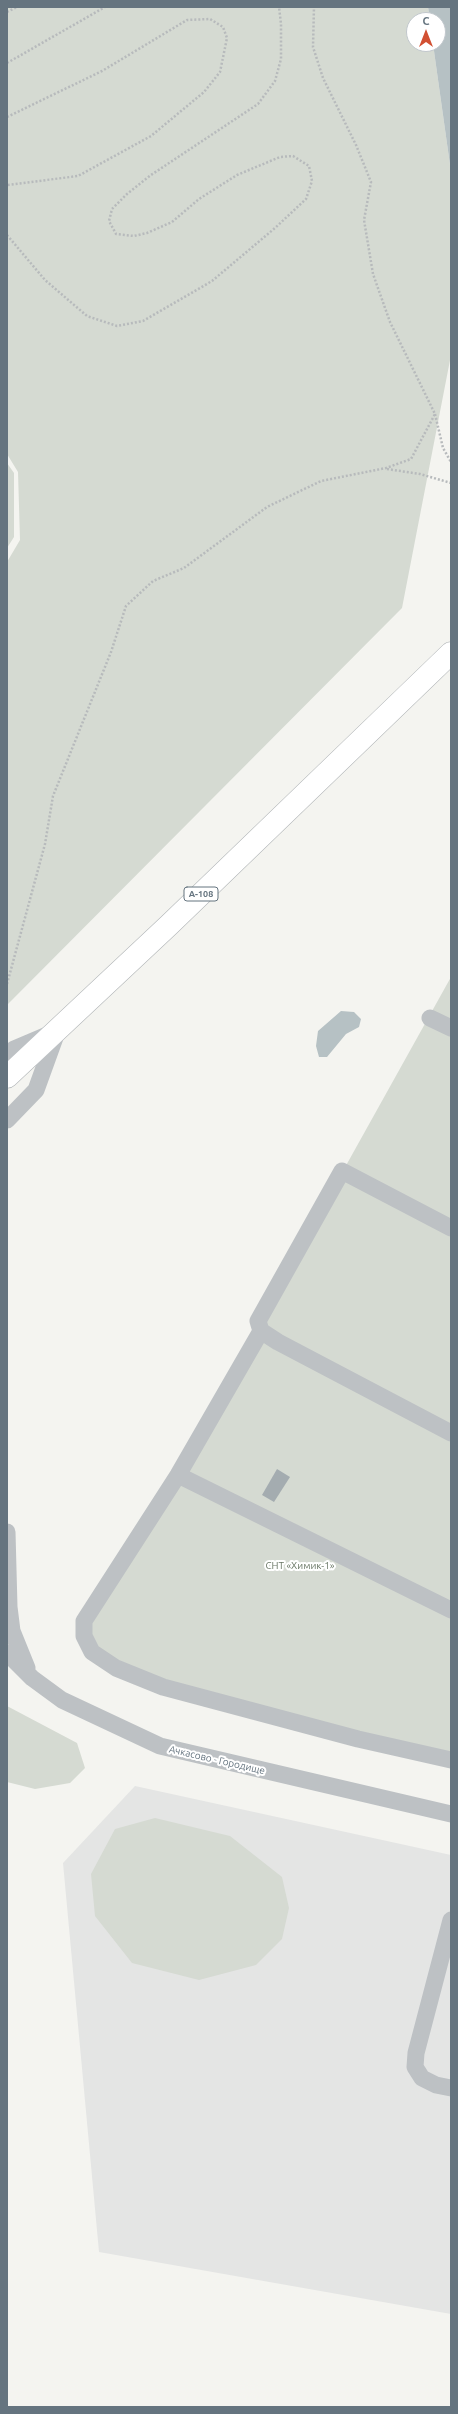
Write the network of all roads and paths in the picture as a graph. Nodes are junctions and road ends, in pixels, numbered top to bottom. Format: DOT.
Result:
graph roads {
  1 [pos="17,7"];
  2 [pos="105,7"];
  3 [pos="278,7"];
  4 [pos="314,7"];
  5 [pos="7,12"];
  6 [pos="7,63"];
  7 [pos="7,118"];
  8 [pos="7,184"];
  9 [pos="7,235"];
  10 [pos="435,414"];
  11 [pos="451,462"];
  12 [pos="386,468"];
  13 [pos="451,483"];
  14 [pos="451,653"];
  15 [pos="7,984"];
  16 [pos="430,1018"];
  17 [pos="451,1028"];
  18 [pos="58,1030"];
  19 [pos="15,1059"];
  20 [pos="7,1077"];
  21 [pos="7,1083"];
  22 [pos="7,1120"];
  23 [pos="451,1228"];
  24 [pos="261,1331"];
  25 [pos="451,1433"];
  26 [pos="178,1475"];
  27 [pos="7,1532"];
  28 [pos="451,1610"];
  29 [pos="7,1653"];
  30 [pos="7,1667"];
  31 [pos="32,1678"];
  32 [pos="451,1760"];
  33 [pos="451,1814"];
  34 [pos="451,1920"];
  35 [pos="451,2088"];
  1 -- 5 [label="path"];
  2 -- 6 [label="path"];
  3 -- 9 [label="path"];
  4 -- 10 [label="path"];
  7 -- 8 [label="path"];
  10 -- 11 [label="path"];
  10 -- 12 [label="path"];
  12 -- 13 [label="path"];
  12 -- 15 [label="path"];
  14 -- 18 [label="highway, А-108"];
  16 -- 17 [label="street"];
  18 -- 19 [label="highway, А-108"];
  18 -- 22 [label="street"];
  19 -- 20 [label="highway, А-108"];
  19 -- 21 [label="highway, А-108"];
  23 -- 24 [label="street"];
  24 -- 25 [label="street"];
  24 -- 26 [label="street"];
  26 -- 28 [label="street"];
  26 -- 32 [label="street"];
  27 -- 31 [label="street"];
  29 -- 31 [label="street, Ачкасово - Городище"];
  30 -- 31 [label="street"];
  31 -- 33 [label="street, Ачкасово - Городище"];
  34 -- 35 [label="street"];
}
